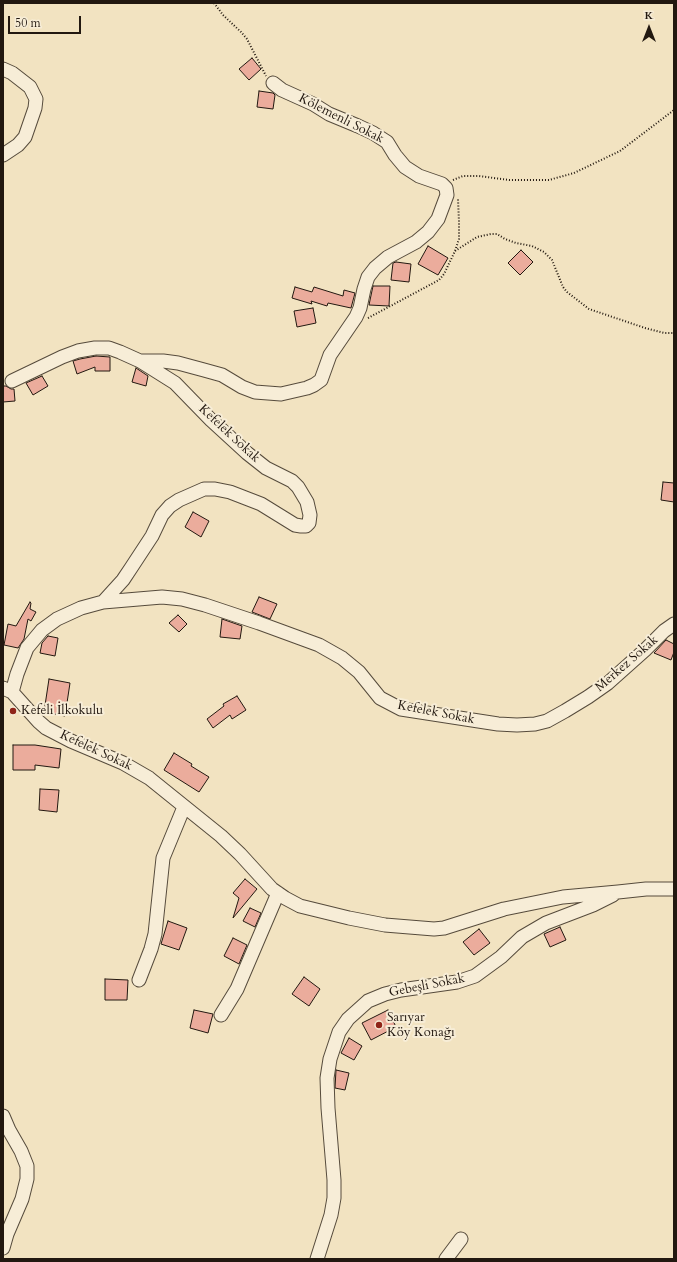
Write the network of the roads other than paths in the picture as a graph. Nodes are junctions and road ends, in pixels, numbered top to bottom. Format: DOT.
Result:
graph roads {
  1 [pos="3,69"];
  2 [pos="273,83"];
  3 [pos="3,155"];
  4 [pos="140,361"];
  5 [pos="12,381"];
  6 [pos="102,602"];
  7 [pos="674,624"];
  8 [pos="7,690"];
  9 [pos="535,724"];
  10 [pos="184,807"];
  11 [pos="674,889"];
  12 [pos="618,892"];
  13 [pos="278,893"];
  14 [pos="139,980"];
  15 [pos="221,1015"];
  16 [pos="3,1116"];
  17 [pos="461,1239"];
  18 [pos="3,1248"];
  19 [pos="317,1259"];
  20 [pos="446,1259"];
  1 -- 3 [label="street"];
  2 -- 4 [label="street, Kölemenli Sokak"];
  4 -- 5 [label="street, Kefelek Sokak"];
  4 -- 6 [label="street, Kefelek Sokak"];
  6 -- 8 [label="street, Kefelek Sokak"];
  6 -- 9 [label="street, Kefelek Sokak"];
  7 -- 9 [label="street, Merkez Sokak"];
  8 -- 10 [label="street, Kefelek Sokak"];
  10 -- 13 [label="street, Kefelek Sokak"];
  10 -- 14 [label="street"];
  11 -- 12 [label="street"];
  12 -- 13 [label="street, Kefelek Sokak"];
  12 -- 19 [label="street, Gebeşli Sokak"];
  13 -- 15 [label="street"];
  16 -- 18 [label="street"];
  17 -- 20 [label="street"];
}
